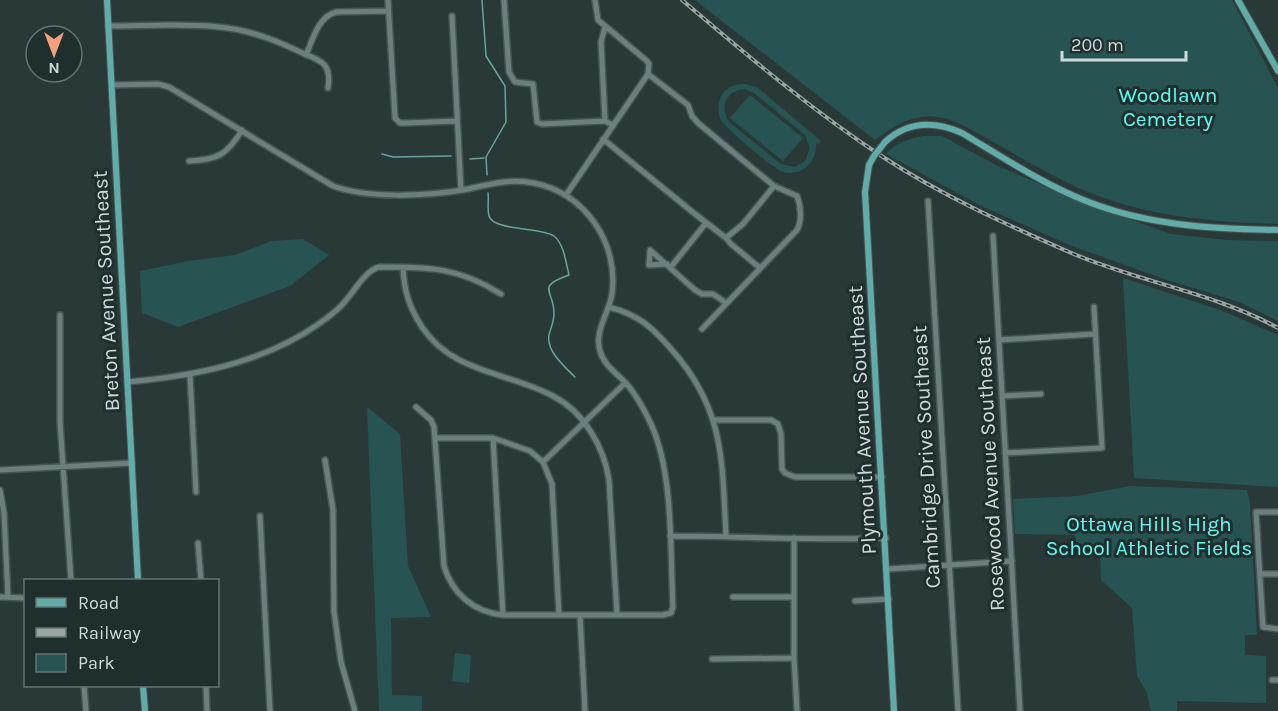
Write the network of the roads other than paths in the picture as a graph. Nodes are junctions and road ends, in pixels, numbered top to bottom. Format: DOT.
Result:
graph roads {
  1 [pos="107,0"];
  2 [pos="388,0"];
  3 [pos="504,0"];
  4 [pos="595,0"];
  5 [pos="1238,0"];
  6 [pos="388,11"];
  7 [pos="452,16"];
  8 [pos="108,26"];
  9 [pos="605,27"];
  10 [pos="306,55"];
  11 [pos="1278,71"];
  12 [pos="648,74"];
  13 [pos="112,85"];
  14 [pos="328,88"];
  15 [pos="456,121"];
  16 [pos="605,121"];
  17 [pos="613,125"];
  18 [pos="242,130"];
  19 [pos="603,139"];
  20 [pos="189,161"];
  21 [pos="774,186"];
  22 [pos="461,190"];
  23 [pos="566,195"];
  24 [pos="928,201"];
  25 [pos="706,223"];
  26 [pos="1278,230"];
  27 [pos="993,236"];
  28 [pos="726,238"];
  29 [pos="403,267"];
  30 [pos="760,268"];
  31 [pos="501,294"];
  32 [pos="726,303"];
  33 [pos="609,307"];
  34 [pos="1094,307"];
  35 [pos="60,315"];
  36 [pos="702,329"];
  37 [pos="1095,334"];
  38 [pos="999,340"];
  39 [pos="190,375"];
  40 [pos="128,382"];
  41 [pos="625,382"];
  42 [pos="1041,394"];
  43 [pos="1002,396"];
  44 [pos="416,407"];
  45 [pos="714,420"];
  46 [pos="584,423"];
  47 [pos="436,438"];
  48 [pos="493,438"];
  49 [pos="1005,453"];
  50 [pos="325,460"];
  51 [pos="543,462"];
  52 [pos="132,463"];
  53 [pos="62,467"];
  54 [pos="0,470"];
  55 [pos="882,477"];
  56 [pos="0,490"];
  57 [pos="196,492"];
  58 [pos="1278,512"];
  59 [pos="260,516"];
  60 [pos="670,536"];
  61 [pos="726,536"];
  62 [pos="794,538"];
  63 [pos="886,538"];
  64 [pos="198,543"];
  65 [pos="1012,561"];
  66 [pos="949,565"];
  67 [pos="888,569"];
  68 [pos="1260,574"];
  69 [pos="1278,574"];
  70 [pos="71,579"];
  71 [pos="138,579"];
  72 [pos="201,579"];
  73 [pos="0,597"];
  74 [pos="8,597"];
  75 [pos="733,597"];
  76 [pos="794,597"];
  77 [pos="24,598"];
  78 [pos="889,599"];
  79 [pos="855,601"];
  80 [pos="502,615"];
  81 [pos="559,615"];
  82 [pos="580,615"];
  83 [pos="617,615"];
  84 [pos="1278,629"];
  85 [pos="794,658"];
  86 [pos="712,659"];
  87 [pos="84,687"];
  88 [pos="143,687"];
  89 [pos="206,687"];
  90 [pos="86,711"];
  91 [pos="145,711"];
  92 [pos="207,711"];
  93 [pos="270,711"];
  94 [pos="355,711"];
  95 [pos="585,711"];
  96 [pos="797,711"];
  97 [pos="894,711"];
  98 [pos="958,711"];
  99 [pos="1020,711"];
  1 -- 8 [label="main road, Breton Avenue Southeast"];
  2 -- 6 [label="street"];
  3 -- 16 [label="street"];
  4 -- 9 [label="street"];
  5 -- 11 [label="main road"];
  6 -- 10 [label="street"];
  6 -- 15 [label="street"];
  7 -- 15 [label="street"];
  8 -- 10 [label="street"];
  8 -- 13 [label="main road, Breton Avenue Southeast"];
  9 -- 12 [label="street"];
  9 -- 16 [label="street"];
  10 -- 14 [label="street"];
  12 -- 17 [label="street"];
  12 -- 21 [label="street"];
  13 -- 18 [label="street"];
  13 -- 40 [label="main road, Breton Avenue Southeast"];
  15 -- 22 [label="street"];
  16 -- 17 [label="street"];
  17 -- 19 [label="street"];
  18 -- 20 [label="street"];
  18 -- 22 [label="street"];
  19 -- 23 [label="street"];
  19 -- 25 [label="street"];
  21 -- 28 [label="street"];
  21 -- 30 [label="street"];
  22 -- 23 [label="street"];
  23 -- 33 [label="street"];
  24 -- 66 [label="street, Cambridge Drive Southeast"];
  25 -- 28 [label="street"];
  25 -- 32 [label="street"];
  26 -- 55 [label="main road, Plymouth Avenue Southeast, bridge"];
  27 -- 38 [label="street, Rosewood Avenue Southeast"];
  28 -- 30 [label="street"];
  29 -- 31 [label="street"];
  29 -- 39 [label="street"];
  29 -- 46 [label="street"];
  30 -- 32 [label="street"];
  32 -- 36 [label="street"];
  33 -- 41 [label="street"];
  33 -- 45 [label="street"];
  34 -- 37 [label="street"];
  35 -- 53 [label="street"];
  37 -- 38 [label="street"];
  37 -- 49 [label="street"];
  38 -- 43 [label="street, Rosewood Avenue Southeast"];
  39 -- 40 [label="street"];
  39 -- 57 [label="street"];
  40 -- 52 [label="main road, Breton Avenue Southeast"];
  41 -- 46 [label="street"];
  41 -- 60 [label="street"];
  42 -- 43 [label="street"];
  43 -- 49 [label="street, Rosewood Avenue Southeast"];
  44 -- 47 [label="street"];
  45 -- 55 [label="street"];
  45 -- 61 [label="street"];
  46 -- 51 [label="street"];
  46 -- 83 [label="street"];
  47 -- 48 [label="street"];
  47 -- 80 [label="street"];
  48 -- 51 [label="street"];
  48 -- 80 [label="street"];
  49 -- 65 [label="street, Rosewood Avenue Southeast"];
  50 -- 94 [label="street"];
  51 -- 81 [label="street"];
  52 -- 53 [label="street"];
  52 -- 71 [label="main road, Breton Avenue Southeast"];
  53 -- 54 [label="street"];
  53 -- 70 [label="street"];
  55 -- 63 [label="main road, Plymouth Avenue Southeast"];
  56 -- 74 [label="street"];
  58 -- 68 [label="street"];
  59 -- 93 [label="street"];
  60 -- 61 [label="street"];
  60 -- 83 [label="street"];
  61 -- 62 [label="street"];
  62 -- 63 [label="street"];
  62 -- 76 [label="street"];
  63 -- 67 [label="main road, Plymouth Avenue Southeast"];
  64 -- 72 [label="street"];
  65 -- 66 [label="street"];
  65 -- 99 [label="street, Rosewood Avenue Southeast"];
  66 -- 67 [label="street"];
  66 -- 98 [label="street, Cambridge Drive Southeast"];
  67 -- 78 [label="main road, Plymouth Avenue Southeast"];
  68 -- 69 [label="street"];
  68 -- 84 [label="street"];
  73 -- 74 [label="street"];
  74 -- 77 [label="street"];
  75 -- 76 [label="street"];
  76 -- 85 [label="street"];
  78 -- 79 [label="street"];
  78 -- 97 [label="main road, Plymouth Avenue Southeast"];
  80 -- 81 [label="street"];
  81 -- 82 [label="street"];
  82 -- 83 [label="street"];
  82 -- 95 [label="street"];
  85 -- 86 [label="street"];
  85 -- 96 [label="street"];
  87 -- 90 [label="street"];
  88 -- 91 [label="main road"];
  89 -- 92 [label="street"];
}
